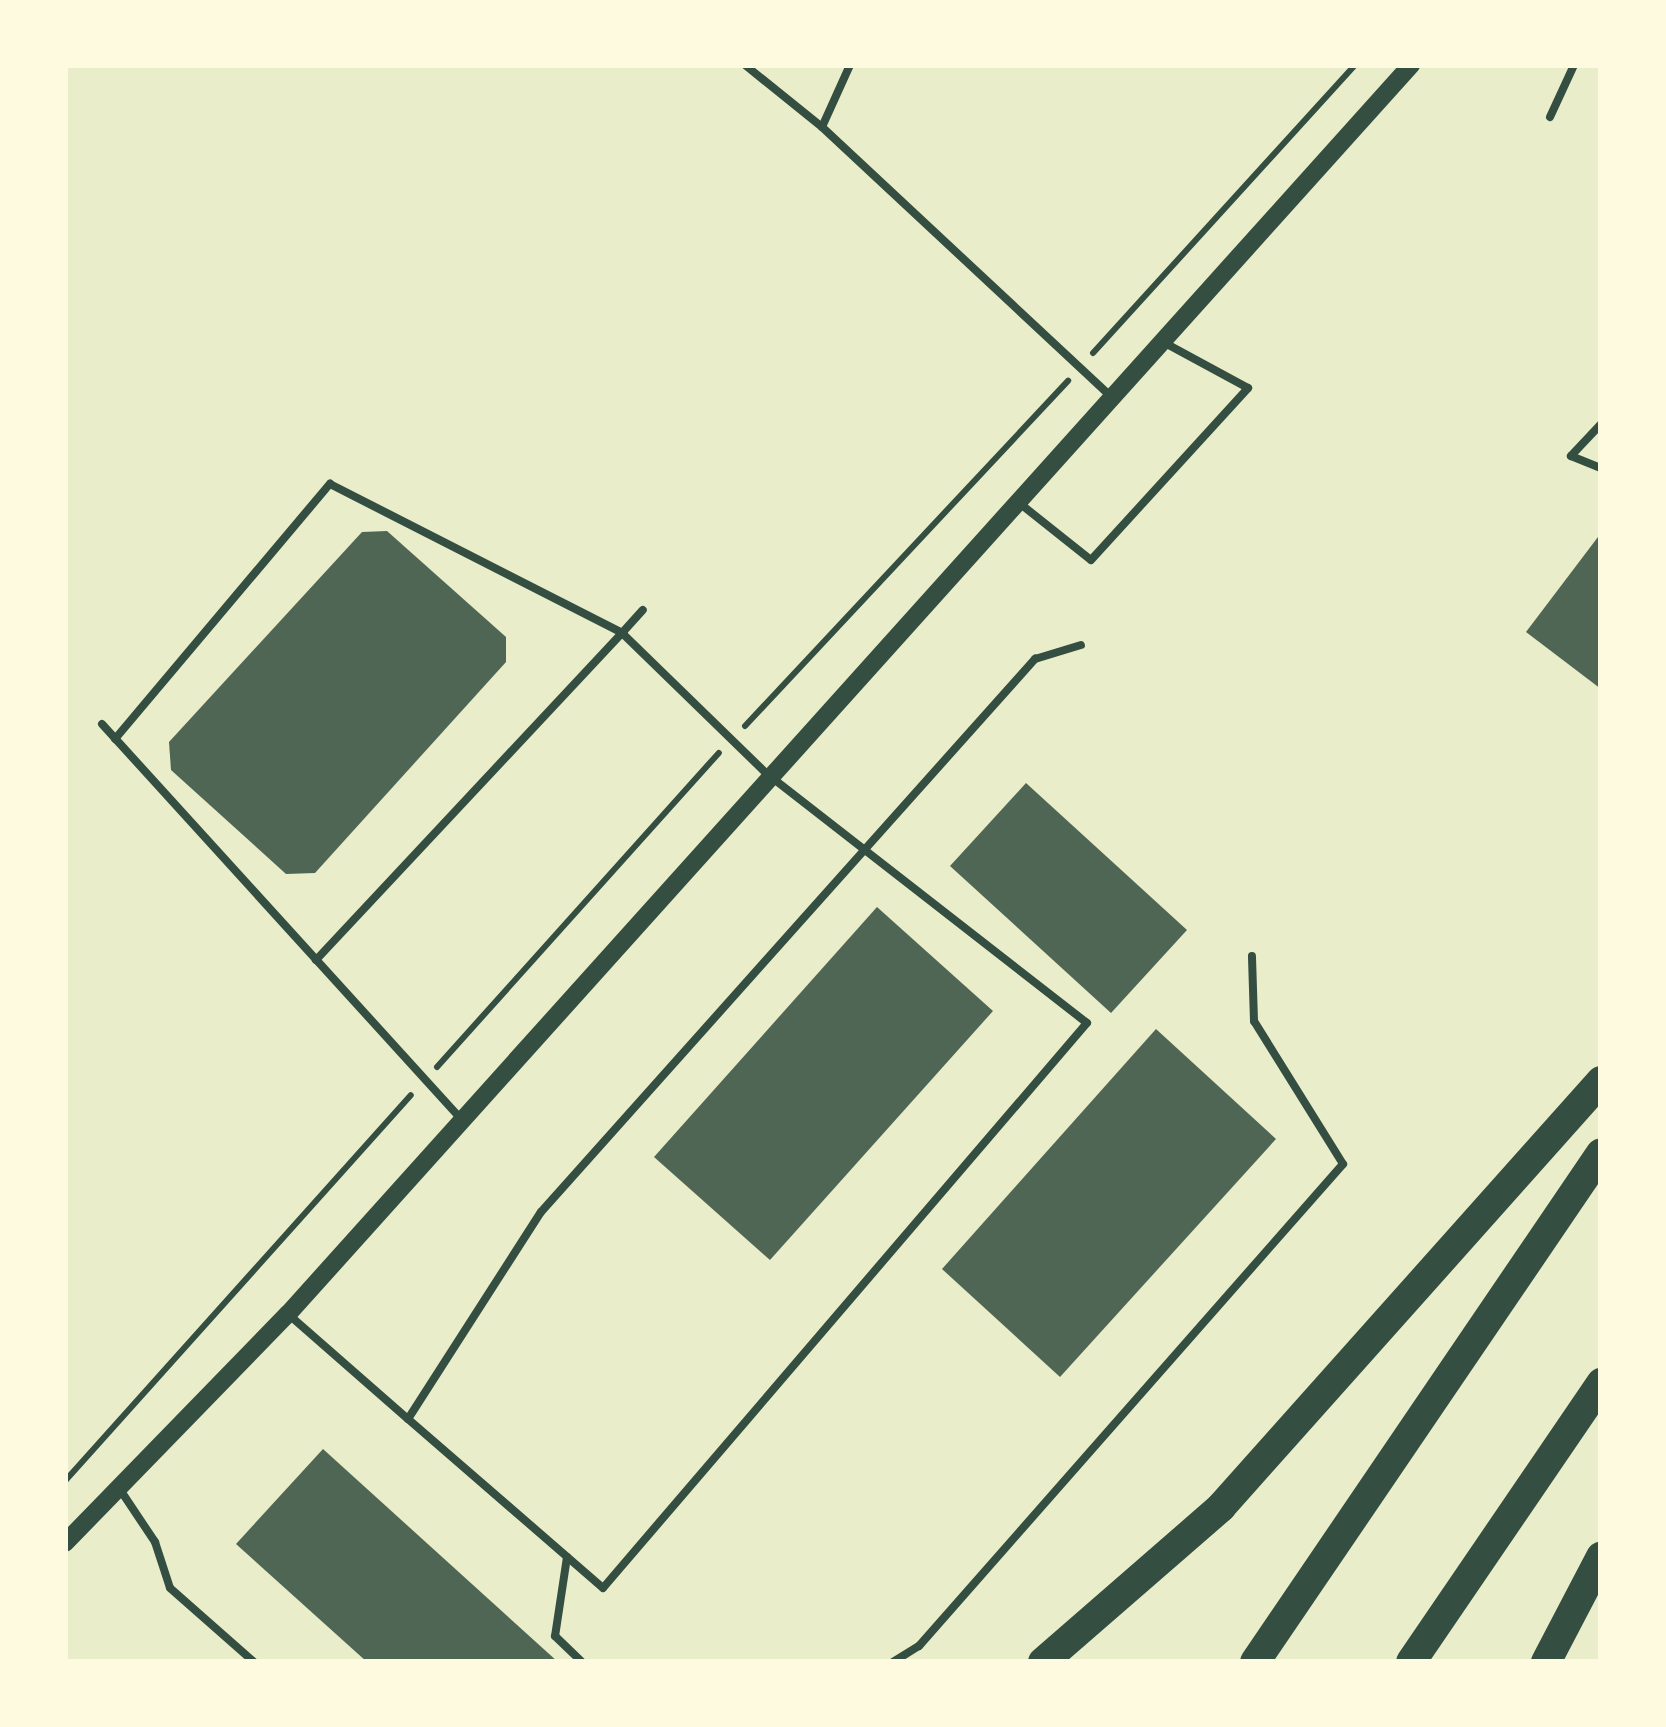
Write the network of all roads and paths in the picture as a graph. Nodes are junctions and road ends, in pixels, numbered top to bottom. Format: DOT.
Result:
graph roads {
  1 [pos="745,65"];
  2 [pos="850,65"];
  3 [pos="1355,65"];
  4 [pos="1411,65"];
  5 [pos="1574,65"];
  6 [pos="1550,117"];
  7 [pos="822,127"];
  8 [pos="1161,340"];
  9 [pos="1077,370"];
  10 [pos="1110,396"];
  11 [pos="1601,424"];
  12 [pos="1601,468"];
  13 [pos="1016,500"];
  14 [pos="643,610"];
  15 [pos="622,633"];
  16 [pos="1081,645"];
  17 [pos="102,724"];
  18 [pos="115,739"];
  19 [pos="732,740"];
  20 [pos="767,774"];
  21 [pos="866,848"];
  22 [pos="1252,956"];
  23 [pos="316,960"];
  24 [pos="425,1080"];
  25 [pos="1601,1081"];
  26 [pos="461,1119"];
  27 [pos="1601,1153"];
  28 [pos="288,1314"];
  29 [pos="1601,1383"];
  30 [pos="408,1419"];
  31 [pos="65,1481"];
  32 [pos="117,1486"];
  33 [pos="65,1543"];
  34 [pos="567,1557"];
  35 [pos="1601,1557"];
  36 [pos="254,1662"];
  37 [pos="582,1662"];
  38 [pos="893,1662"];
  39 [pos="1043,1662"];
  40 [pos="1255,1662"];
  41 [pos="1410,1662"];
  42 [pos="1546,1662"];
  1 -- 7 [label="lane"];
  2 -- 7 [label="lane"];
  3 -- 9 [label="path"];
  4 -- 8 [label="street"];
  5 -- 6 [label="lane"];
  7 -- 9 [label="lane"];
  8 -- 10 [label="street"];
  8 -- 13 [label="lane"];
  9 -- 10 [label="lane"];
  9 -- 19 [label="path"];
  10 -- 13 [label="street"];
  11 -- 12 [label="lane"];
  13 -- 20 [label="street"];
  14 -- 15 [label="lane"];
  15 -- 18 [label="lane"];
  15 -- 19 [label="lane"];
  15 -- 23 [label="lane"];
  16 -- 21 [label="lane"];
  17 -- 18 [label="lane"];
  18 -- 23 [label="lane"];
  19 -- 20 [label="lane"];
  19 -- 24 [label="path"];
  20 -- 21 [label="lane"];
  20 -- 26 [label="street"];
  21 -- 30 [label="lane"];
  21 -- 34 [label="lane"];
  22 -- 38 [label="lane"];
  23 -- 24 [label="lane"];
  24 -- 26 [label="lane"];
  24 -- 31 [label="path"];
  25 -- 39 [label="highway"];
  26 -- 28 [label="street"];
  27 -- 40 [label="highway"];
  28 -- 30 [label="lane"];
  28 -- 32 [label="street"];
  29 -- 41 [label="highway"];
  30 -- 34 [label="lane"];
  32 -- 33 [label="street"];
  32 -- 36 [label="lane"];
  34 -- 37 [label="lane"];
  35 -- 42 [label="highway"];
}
